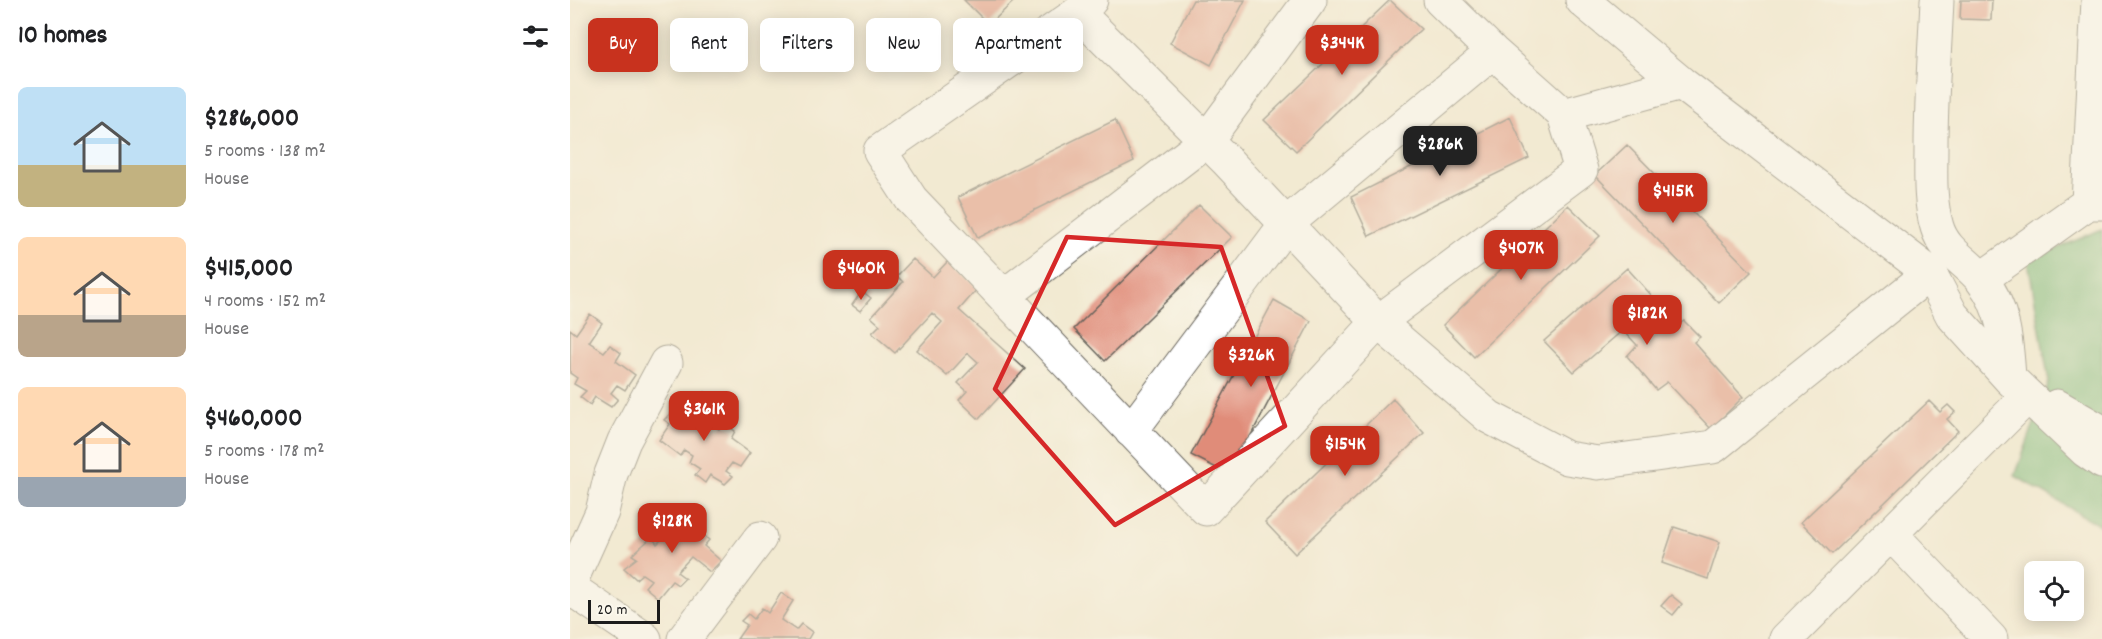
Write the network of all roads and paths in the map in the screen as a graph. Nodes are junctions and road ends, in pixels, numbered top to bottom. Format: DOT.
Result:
graph roads {
  1 [pos="1310,0"];
  2 [pos="1440,0"];
  3 [pos="1582,0"];
  4 [pos="1937,0"];
  5 [pos="2098,0"];
  6 [pos="1084,7"];
  7 [pos="1493,52"];
  8 [pos="1681,83"];
  9 [pos="1564,115"];
  10 [pos="1206,141"];
  11 [pos="2095,203"];
  12 [pos="1286,224"];
  13 [pos="1930,273"];
  14 [pos="1981,279"];
  15 [pos="1004,296"];
  16 [pos="1378,322"];
  17 [pos="666,363"];
  18 [pos="2019,387"];
  19 [pos="1131,431"];
  20 [pos="2102,432"];
  21 [pos="2102,462"];
  22 [pos="1891,534"];
  23 [pos="760,538"];
  24 [pos="570,583"];
  25 [pos="570,588"];
  26 [pos="645,639"];
  27 [pos="684,639"];
  28 [pos="1786,639"];
  29 [pos="1991,639"];
  1 -- 10 [label="street"];
  2 -- 7 [label="street"];
  3 -- 8 [label="street"];
  4 -- 14 [label="street"];
  5 -- 11 [label="street"];
  6 -- 10 [label="street"];
  6 -- 15 [label="street"];
  7 -- 9 [label="street"];
  7 -- 12 [label="street"];
  8 -- 9 [label="street"];
  8 -- 13 [label="street"];
  9 -- 16 [label="street"];
  10 -- 12 [label="street"];
  10 -- 15 [label="street"];
  11 -- 14 [label="street"];
  12 -- 16 [label="street"];
  12 -- 19 [label="street"];
  13 -- 16 [label="street"];
  13 -- 18 [label="street"];
  14 -- 18 [label="street"];
  15 -- 19 [label="street"];
  16 -- 19 [label="street"];
  17 -- 24 [label="street"];
  18 -- 20 [label="street"];
  18 -- 21 [label="street"];
  18 -- 22 [label="street"];
  22 -- 28 [label="street"];
  22 -- 29 [label="street"];
  23 -- 27 [label="street"];
  25 -- 26 [label="street"];
}
